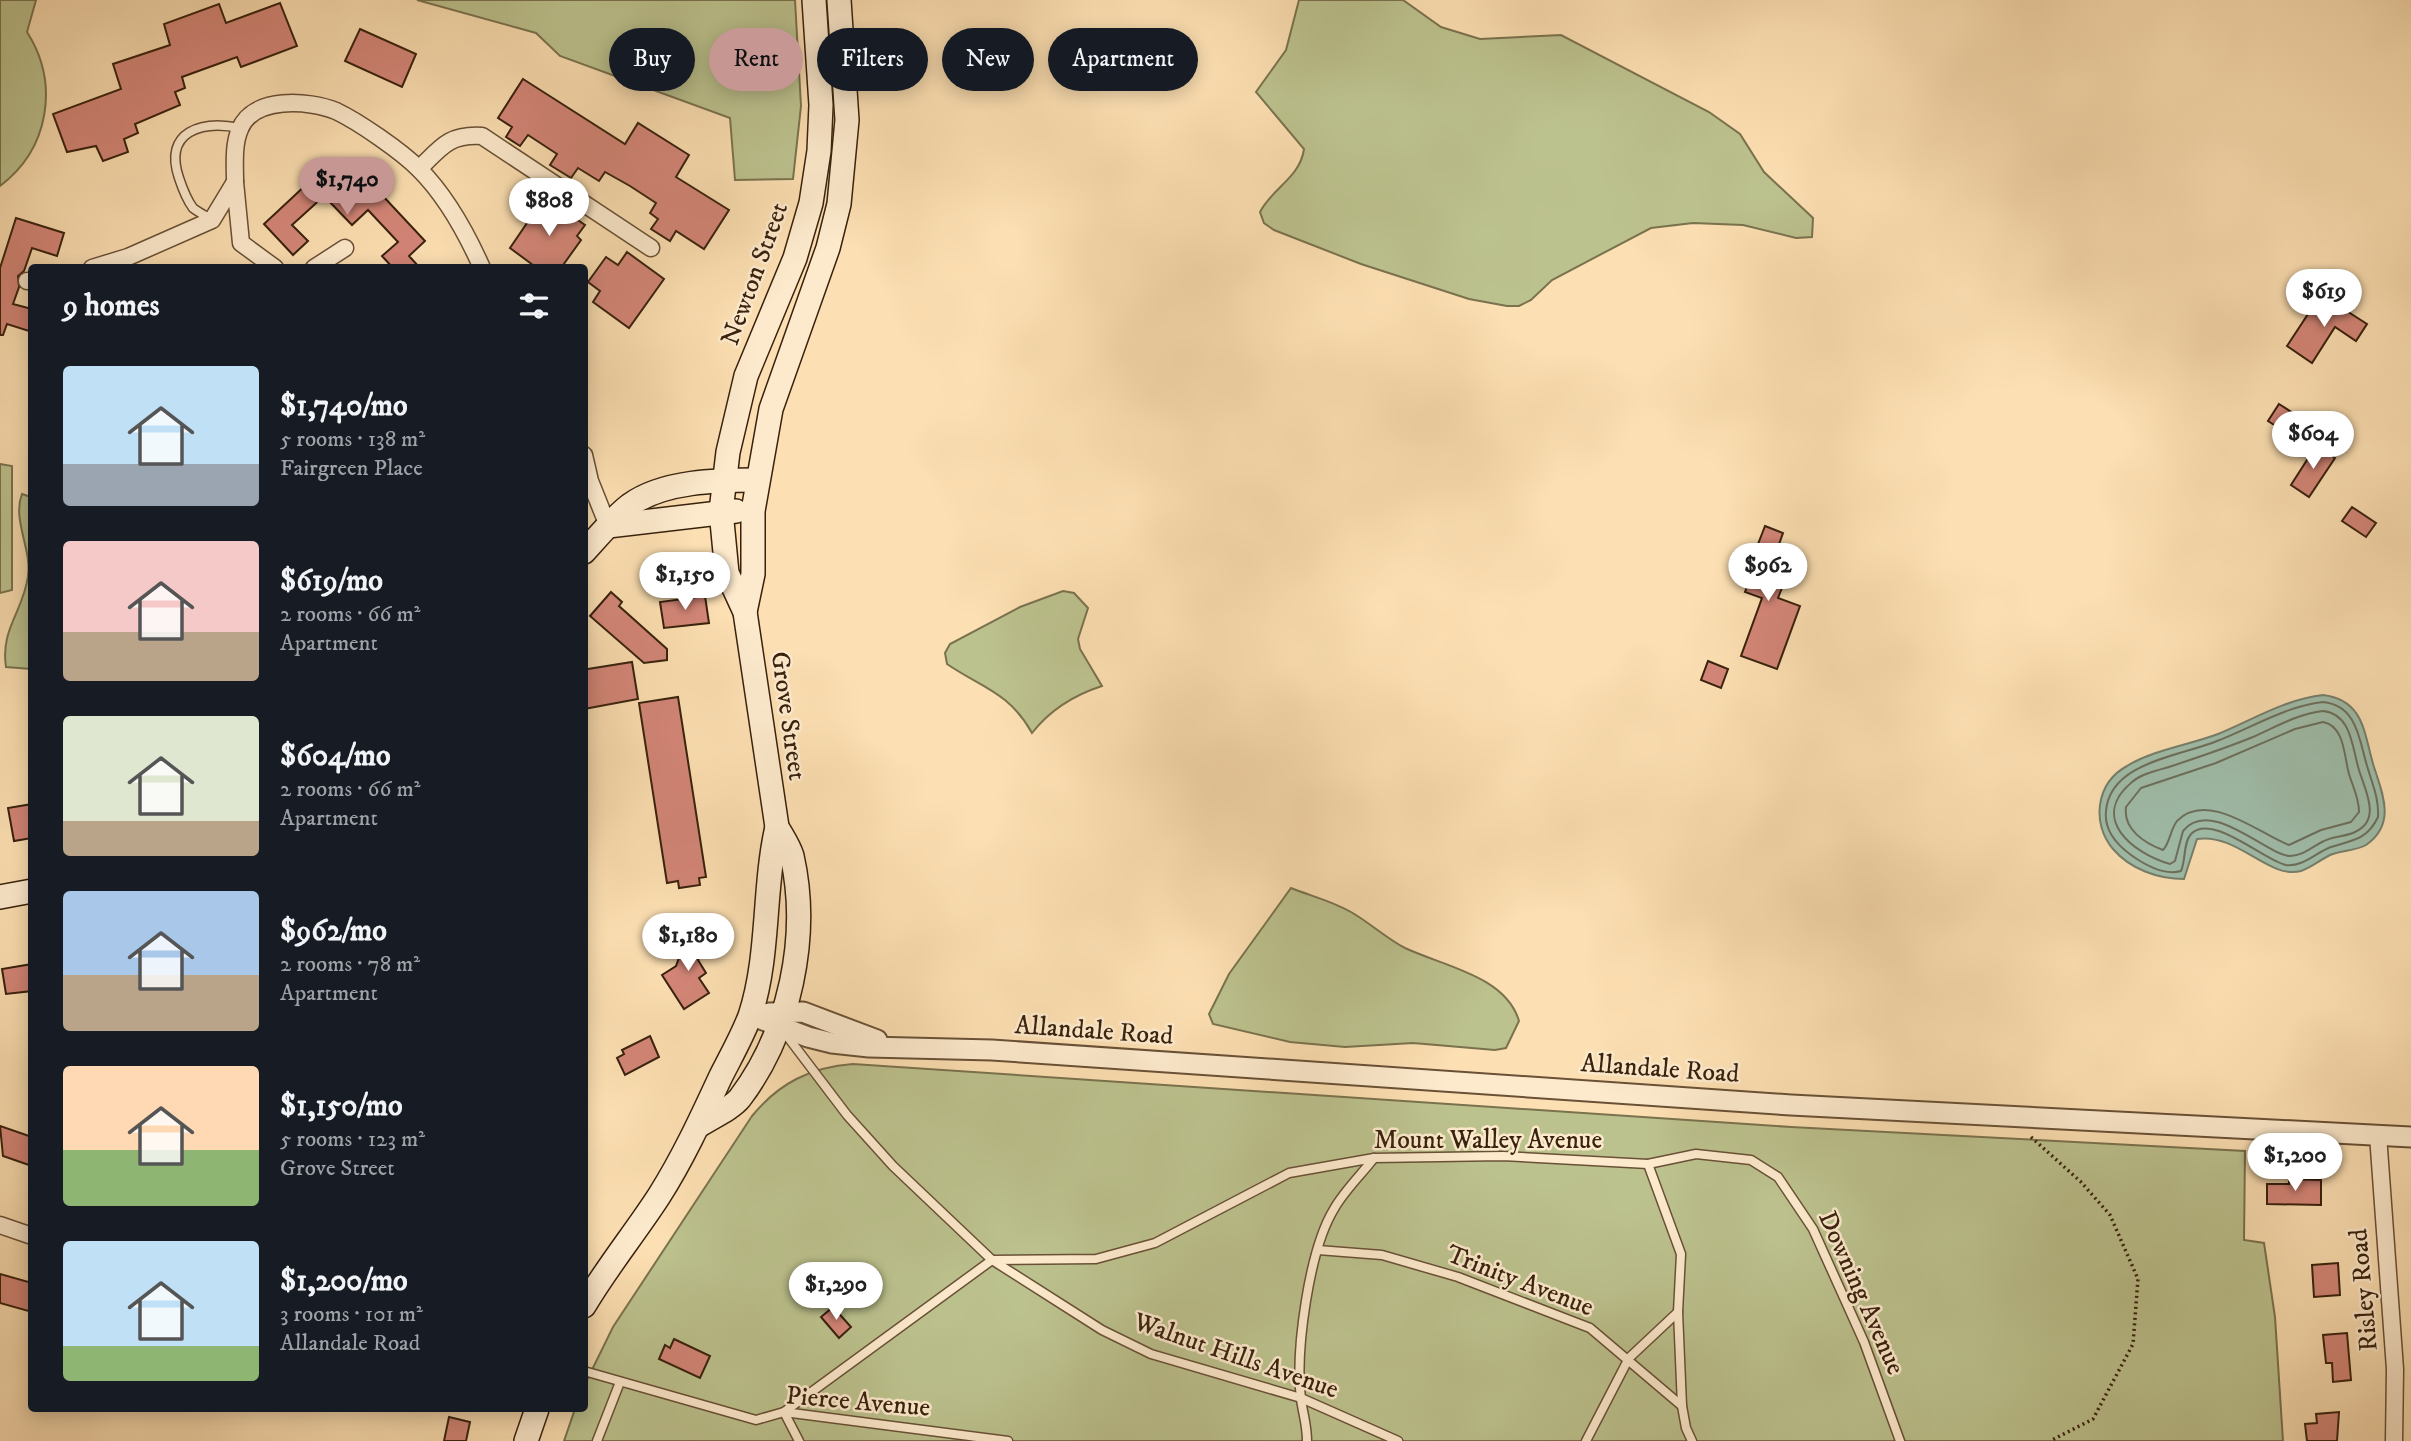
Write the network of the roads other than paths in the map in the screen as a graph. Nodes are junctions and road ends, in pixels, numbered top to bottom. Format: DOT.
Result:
graph roads {
  1 [pos="814,0"];
  2 [pos="839,0"];
  3 [pos="240,128"];
  4 [pos="419,169"];
  5 [pos="235,182"];
  6 [pos="212,220"];
  7 [pos="345,248"];
  8 [pos="651,248"];
  9 [pos="105,264"];
  10 [pos="270,264"];
  11 [pos="320,264"];
  12 [pos="480,264"];
  13 [pos="588,472"];
  14 [pos="723,480"];
  15 [pos="757,480"];
  16 [pos="588,510"];
  17 [pos="721,511"];
  18 [pos="753,511"];
  19 [pos="608,526"];
  20 [pos="588,548"];
  21 [pos="745,612"];
  22 [pos="777,827"];
  23 [pos="795,879"];
  24 [pos="770,880"];
  25 [pos="28,892"];
  26 [pos="0,897"];
  27 [pos="750,1015"];
  28 [pos="782,1019"];
  29 [pos="700,1125"];
  30 [pos="2378,1135"];
  31 [pos="2411,1137"];
  32 [pos="1374,1158"];
  33 [pos="1648,1164"];
  34 [pos="0,1225"];
  35 [pos="28,1235"];
  36 [pos="1318,1250"];
  37 [pos="992,1259"];
  38 [pos="588,1299"];
  39 [pos="1678,1312"];
  40 [pos="1629,1358"];
  41 [pos="588,1372"];
  42 [pos="620,1382"];
  43 [pos="1301,1398"];
  44 [pos="1682,1406"];
  45 [pos="536,1412"];
  46 [pos="784,1412"];
  47 [pos="526,1441"];
  48 [pos="597,1441"];
  49 [pos="799,1441"];
  50 [pos="1008,1441"];
  51 [pos="1307,1441"];
  52 [pos="1398,1441"];
  53 [pos="1586,1441"];
  54 [pos="1692,1441"];
  55 [pos="1900,1441"];
  56 [pos="2394,1441"];
  1 -- 14 [label="main road, Newton Street"];
  2 -- 15 [label="main road"];
  3 -- 4 [label="street"];
  3 -- 5 [label="street"];
  3 -- 6 [label="lane"];
  4 -- 8 [label="street"];
  4 -- 12 [label="street"];
  5 -- 6 [label="street"];
  5 -- 10 [label="street"];
  6 -- 9 [label="street"];
  7 -- 11 [label="street"];
  13 -- 19 [label="street"];
  14 -- 15 [label="main road"];
  14 -- 17 [label="main road, Newton Street"];
  14 -- 19 [label="main road"];
  15 -- 18 [label="main road"];
  16 -- 19 [label="street"];
  17 -- 18 [label="main road"];
  17 -- 19 [label="main road"];
  17 -- 21 [label="main road, Grove Street"];
  18 -- 21 [label="main road, Grove Street"];
  19 -- 20 [label="main road"];
  21 -- 22 [label="main road, Grove Street"];
  22 -- 23 [label="main road, Grove Street"];
  22 -- 24 [label="main road, Grove Street"];
  23 -- 24 [label="lane"];
  23 -- 28 [label="main road, Grove Street"];
  24 -- 27 [label="main road, Grove Street"];
  25 -- 26 [label="main road"];
  27 -- 28 [label="street, Allandale Road"];
  27 -- 29 [label="main road, Grove Street"];
  28 -- 29 [label="main road, Grove Street"];
  28 -- 30 [label="street, Allandale Road"];
  28 -- 37 [label="lane"];
  29 -- 38 [label="main road, Grove Street"];
  30 -- 31 [label="street, Allandale Road"];
  30 -- 56 [label="street, Risley Road"];
  32 -- 33 [label="lane, Mount Walley Avenue"];
  32 -- 36 [label="lane"];
  32 -- 37 [label="lane, Mount Walley Avenue"];
  33 -- 39 [label="lane"];
  33 -- 55 [label="lane, Downing Avenue"];
  34 -- 35 [label="street"];
  36 -- 40 [label="lane, Trinity Avenue"];
  36 -- 43 [label="lane"];
  37 -- 43 [label="lane, Walnut Hills Avenue"];
  37 -- 46 [label="lane"];
  39 -- 40 [label="lane"];
  39 -- 44 [label="lane"];
  40 -- 44 [label="lane, Trinity Avenue"];
  40 -- 53 [label="lane"];
  41 -- 42 [label="lane, Pierce Avenue"];
  42 -- 46 [label="lane, Pierce Avenue"];
  42 -- 48 [label="lane"];
  43 -- 51 [label="lane"];
  43 -- 52 [label="lane, Walnut Hills Avenue"];
  44 -- 54 [label="lane"];
  45 -- 47 [label="main road"];
  46 -- 49 [label="lane"];
  46 -- 50 [label="lane, Pierce Avenue"];
}
